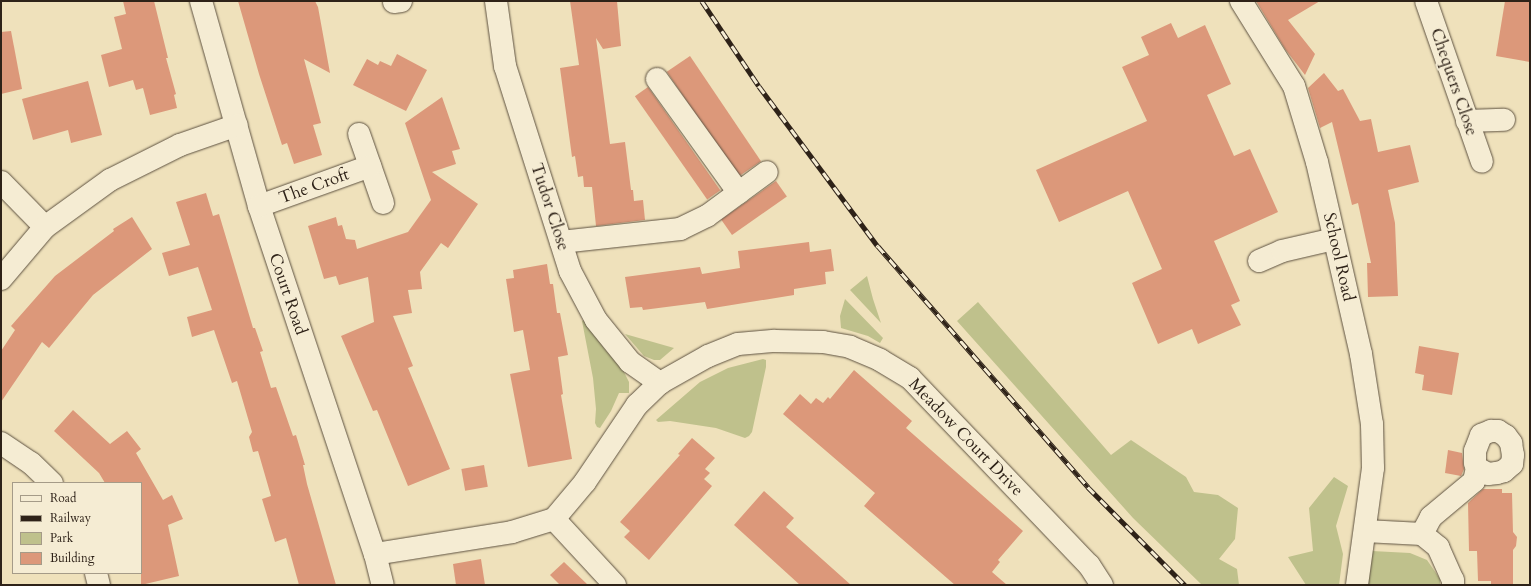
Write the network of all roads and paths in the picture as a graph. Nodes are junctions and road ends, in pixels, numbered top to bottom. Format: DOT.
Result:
graph roads {
  1 [pos="200,1"];
  2 [pos="496,1"];
  3 [pos="1241,1"];
  4 [pos="1426,1"];
  5 [pos="657,78"];
  6 [pos="1504,120"];
  7 [pos="1467,121"];
  8 [pos="237,125"];
  9 [pos="359,134"];
  10 [pos="1482,162"];
  11 [pos="370,166"];
  12 [pos="767,172"];
  13 [pos="1,182"];
  14 [pos="739,193"];
  15 [pos="382,203"];
  16 [pos="259,206"];
  17 [pos="45,227"];
  18 [pos="1334,239"];
  19 [pos="561,242"];
  20 [pos="1259,261"];
  21 [pos="1,279"];
  22 [pos="660,384"];
  23 [pos="1,443"];
  24 [pos="1478,468"];
  25 [pos="51,482"];
  26 [pos="554,519"];
  27 [pos="1365,531"];
  28 [pos="1422,534"];
  29 [pos="375,554"];
  30 [pos="96,574"];
  31 [pos="99,585"];
  32 [pos="383,585"];
  33 [pos="615,585"];
  34 [pos="1102,585"];
  35 [pos="1357,585"];
  36 [pos="1453,585"];
  1 -- 8 [label="street, Court Road"];
  2 -- 19 [label="street, Tudor Close"];
  3 -- 18 [label="street, School Road"];
  4 -- 7 [label="street, Chequers Close"];
  5 -- 14 [label="street"];
  6 -- 7 [label="street"];
  7 -- 10 [label="street, Chequers Close"];
  8 -- 16 [label="street, Court Road"];
  8 -- 17 [label="street"];
  9 -- 11 [label="street"];
  11 -- 15 [label="street"];
  11 -- 16 [label="street, The Croft"];
  12 -- 14 [label="street"];
  13 -- 17 [label="street"];
  14 -- 19 [label="street"];
  16 -- 29 [label="street, Court Road"];
  17 -- 21 [label="street"];
  18 -- 20 [label="street"];
  18 -- 27 [label="street, School Road"];
  19 -- 22 [label="street, Tudor Close"];
  22 -- 26 [label="street, Meadow Court Drive"];
  22 -- 34 [label="street, Meadow Court Drive"];
  23 -- 25 [label="street"];
  24 -- 28 [label="street"];
  26 -- 29 [label="street"];
  26 -- 33 [label="street"];
  27 -- 28 [label="street"];
  27 -- 35 [label="street, School Road"];
  28 -- 36 [label="street"];
  29 -- 32 [label="street, Court Road"];
  30 -- 31 [label="street"];
}
